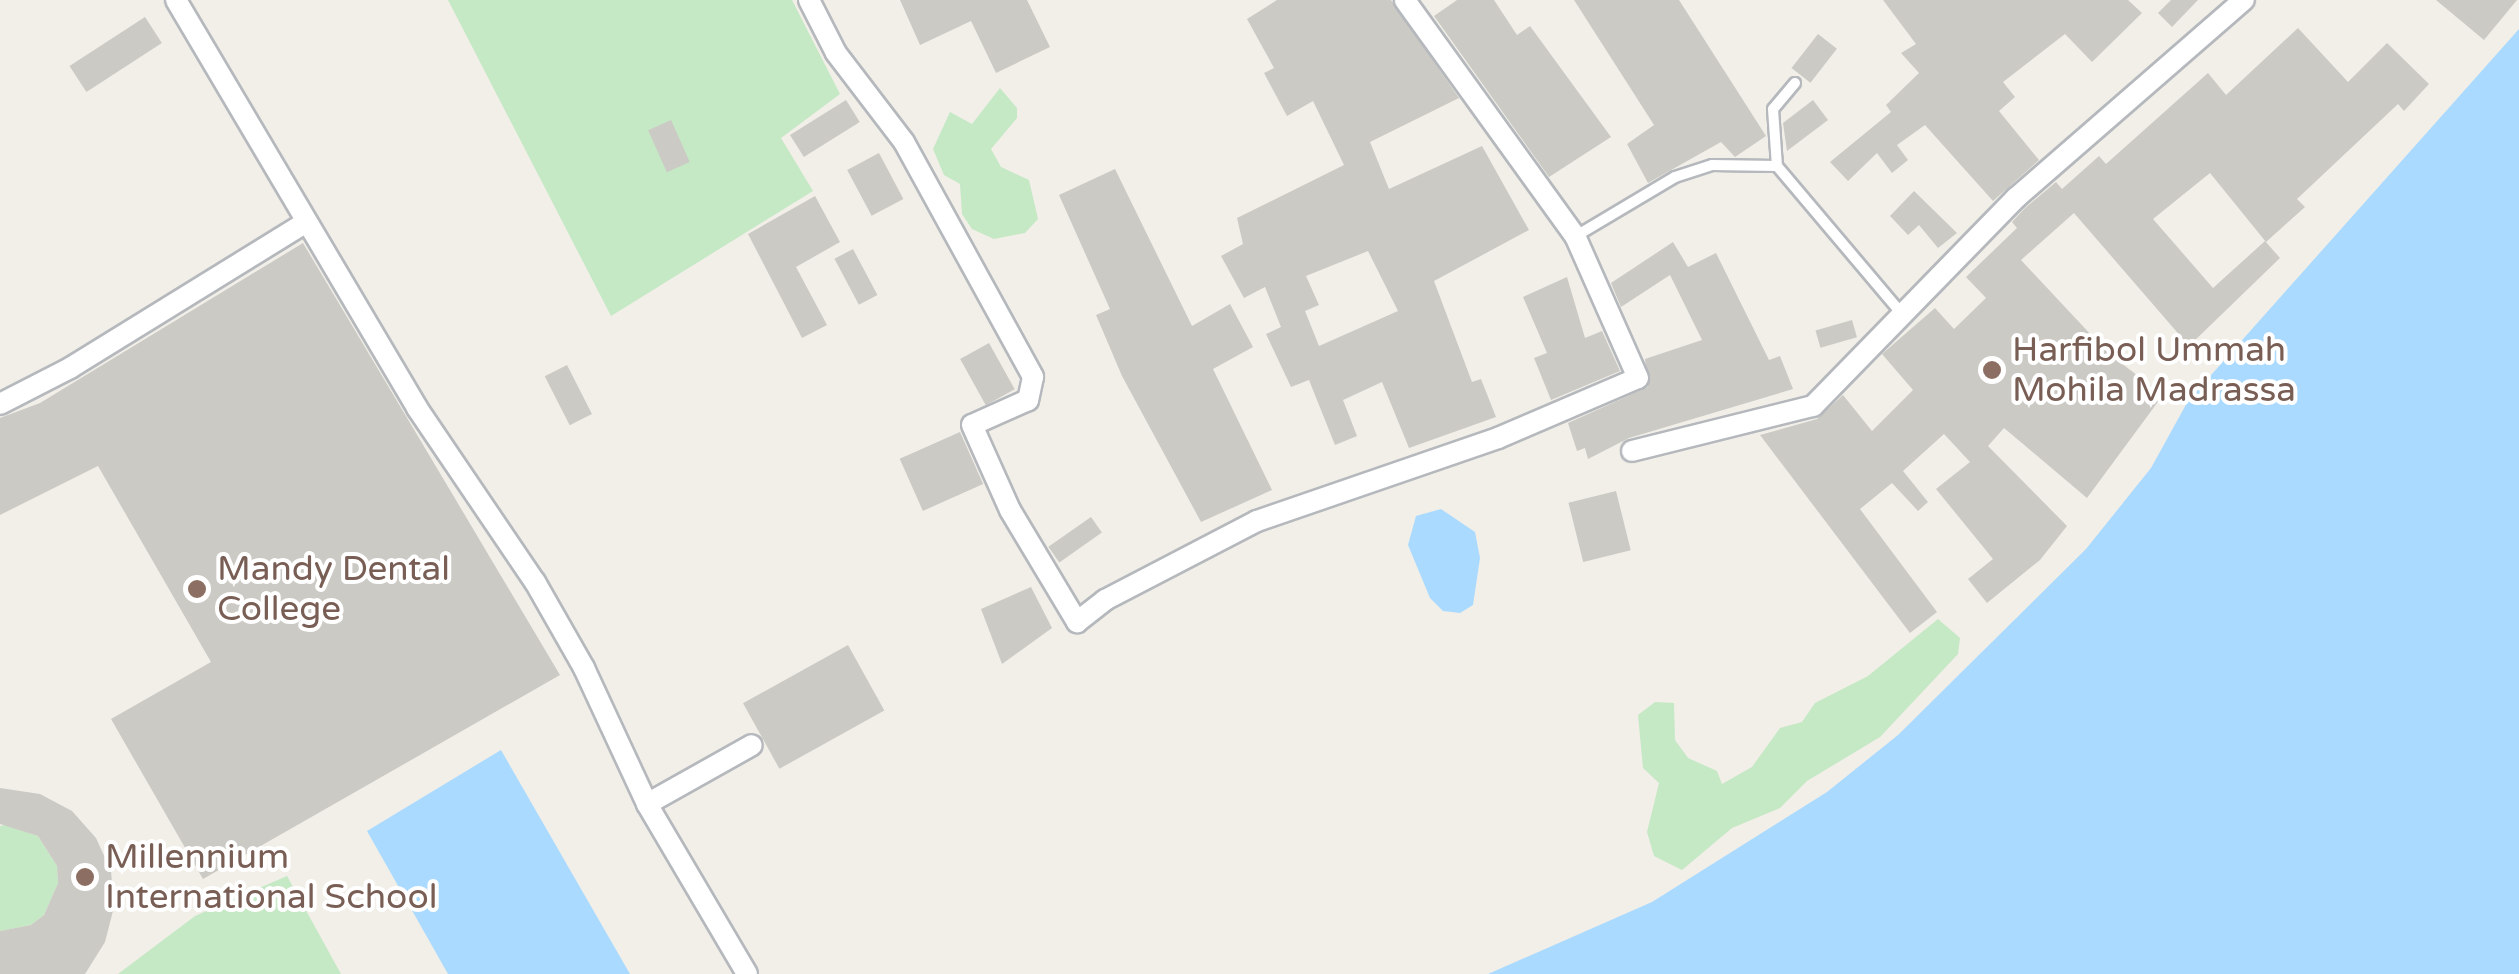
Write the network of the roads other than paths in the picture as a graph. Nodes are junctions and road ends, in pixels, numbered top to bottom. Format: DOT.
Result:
graph roads {
  1 [pos="176,0"];
  2 [pos="809,0"];
  3 [pos="1405,0"];
  4 [pos="2244,0"];
  5 [pos="1796,82"];
  6 [pos="1778,166"];
  7 [pos="305,223"];
  8 [pos="1575,236"];
  9 [pos="1903,315"];
  10 [pos="0,404"];
  11 [pos="1632,451"];
  12 [pos="752,745"];
  13 [pos="647,804"];
  14 [pos="748,974"];
  1 -- 7 [label="street"];
  2 -- 8 [label="street"];
  3 -- 8 [label="street"];
  4 -- 9 [label="street"];
  5 -- 6 [label="lane"];
  6 -- 8 [label="lane"];
  6 -- 9 [label="lane"];
  7 -- 10 [label="street"];
  7 -- 13 [label="street"];
  9 -- 11 [label="street"];
  12 -- 13 [label="street"];
  13 -- 14 [label="street"];
}
